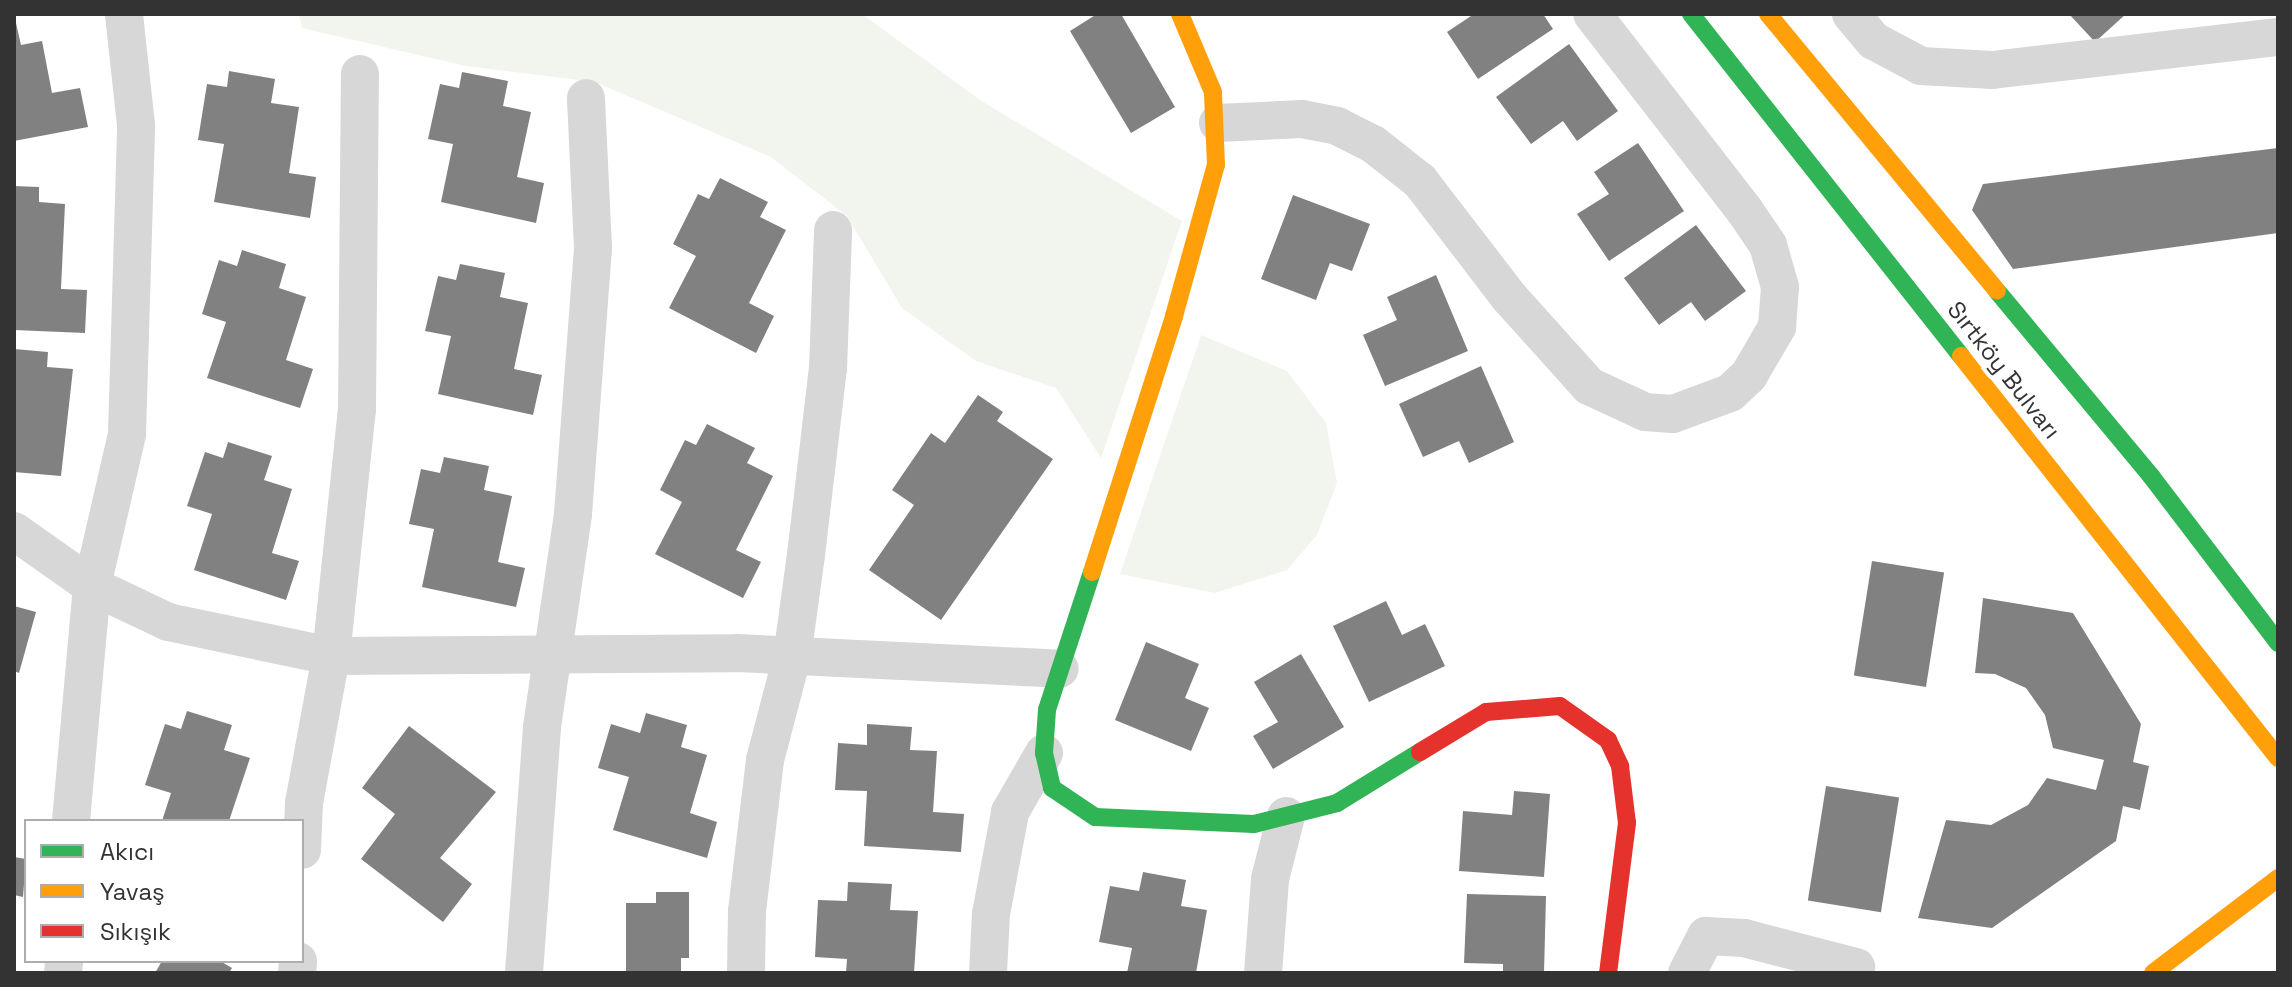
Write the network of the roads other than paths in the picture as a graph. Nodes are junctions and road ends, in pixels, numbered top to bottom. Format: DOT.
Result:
graph roads {
  1 [pos="124,14"];
  2 [pos="1180,14"];
  3 [pos="1592,14"];
  4 [pos="1691,14"];
  5 [pos="1768,14"];
  6 [pos="1851,14"];
  7 [pos="2278,37"];
  8 [pos="360,74"];
  9 [pos="586,98"];
  10 [pos="1218,123"];
  11 [pos="833,230"];
  12 [pos="14,531"];
  13 [pos="92,586"];
  14 [pos="2278,643"];
  15 [pos="555,651"];
  16 [pos="331,656"];
  17 [pos="792,657"];
  18 [pos="1060,669"];
  19 [pos="1044,753"];
  20 [pos="2278,758"];
  21 [pos="1286,816"];
  22 [pos="71,819"];
  23 [pos="303,819"];
  24 [pos="2278,878"];
  25 [pos="1856,967"];
  26 [pos="524,973"];
  27 [pos="746,973"];
  28 [pos="988,973"];
  29 [pos="1263,973"];
  30 [pos="1608,973"];
  31 [pos="1687,973"];
  32 [pos="2153,973"];
  1 -- 13 [label="street"];
  2 -- 10 [label="street"];
  3 -- 10 [label="street"];
  4 -- 20 [label="street, Sırtköy Bulvarı"];
  5 -- 14 [label="street, Sırtköy Bulvarı"];
  6 -- 7 [label="street"];
  8 -- 16 [label="street"];
  9 -- 15 [label="street"];
  10 -- 18 [label="street"];
  11 -- 17 [label="street"];
  12 -- 13 [label="street"];
  13 -- 16 [label="street"];
  13 -- 22 [label="street"];
  15 -- 16 [label="street"];
  15 -- 17 [label="street"];
  15 -- 26 [label="street"];
  16 -- 23 [label="street"];
  17 -- 18 [label="street"];
  17 -- 27 [label="street"];
  18 -- 19 [label="street"];
  19 -- 21 [label="street"];
  19 -- 28 [label="street"];
  21 -- 29 [label="street"];
  21 -- 30 [label="street"];
  24 -- 32 [label="street"];
  25 -- 31 [label="street"];
}
